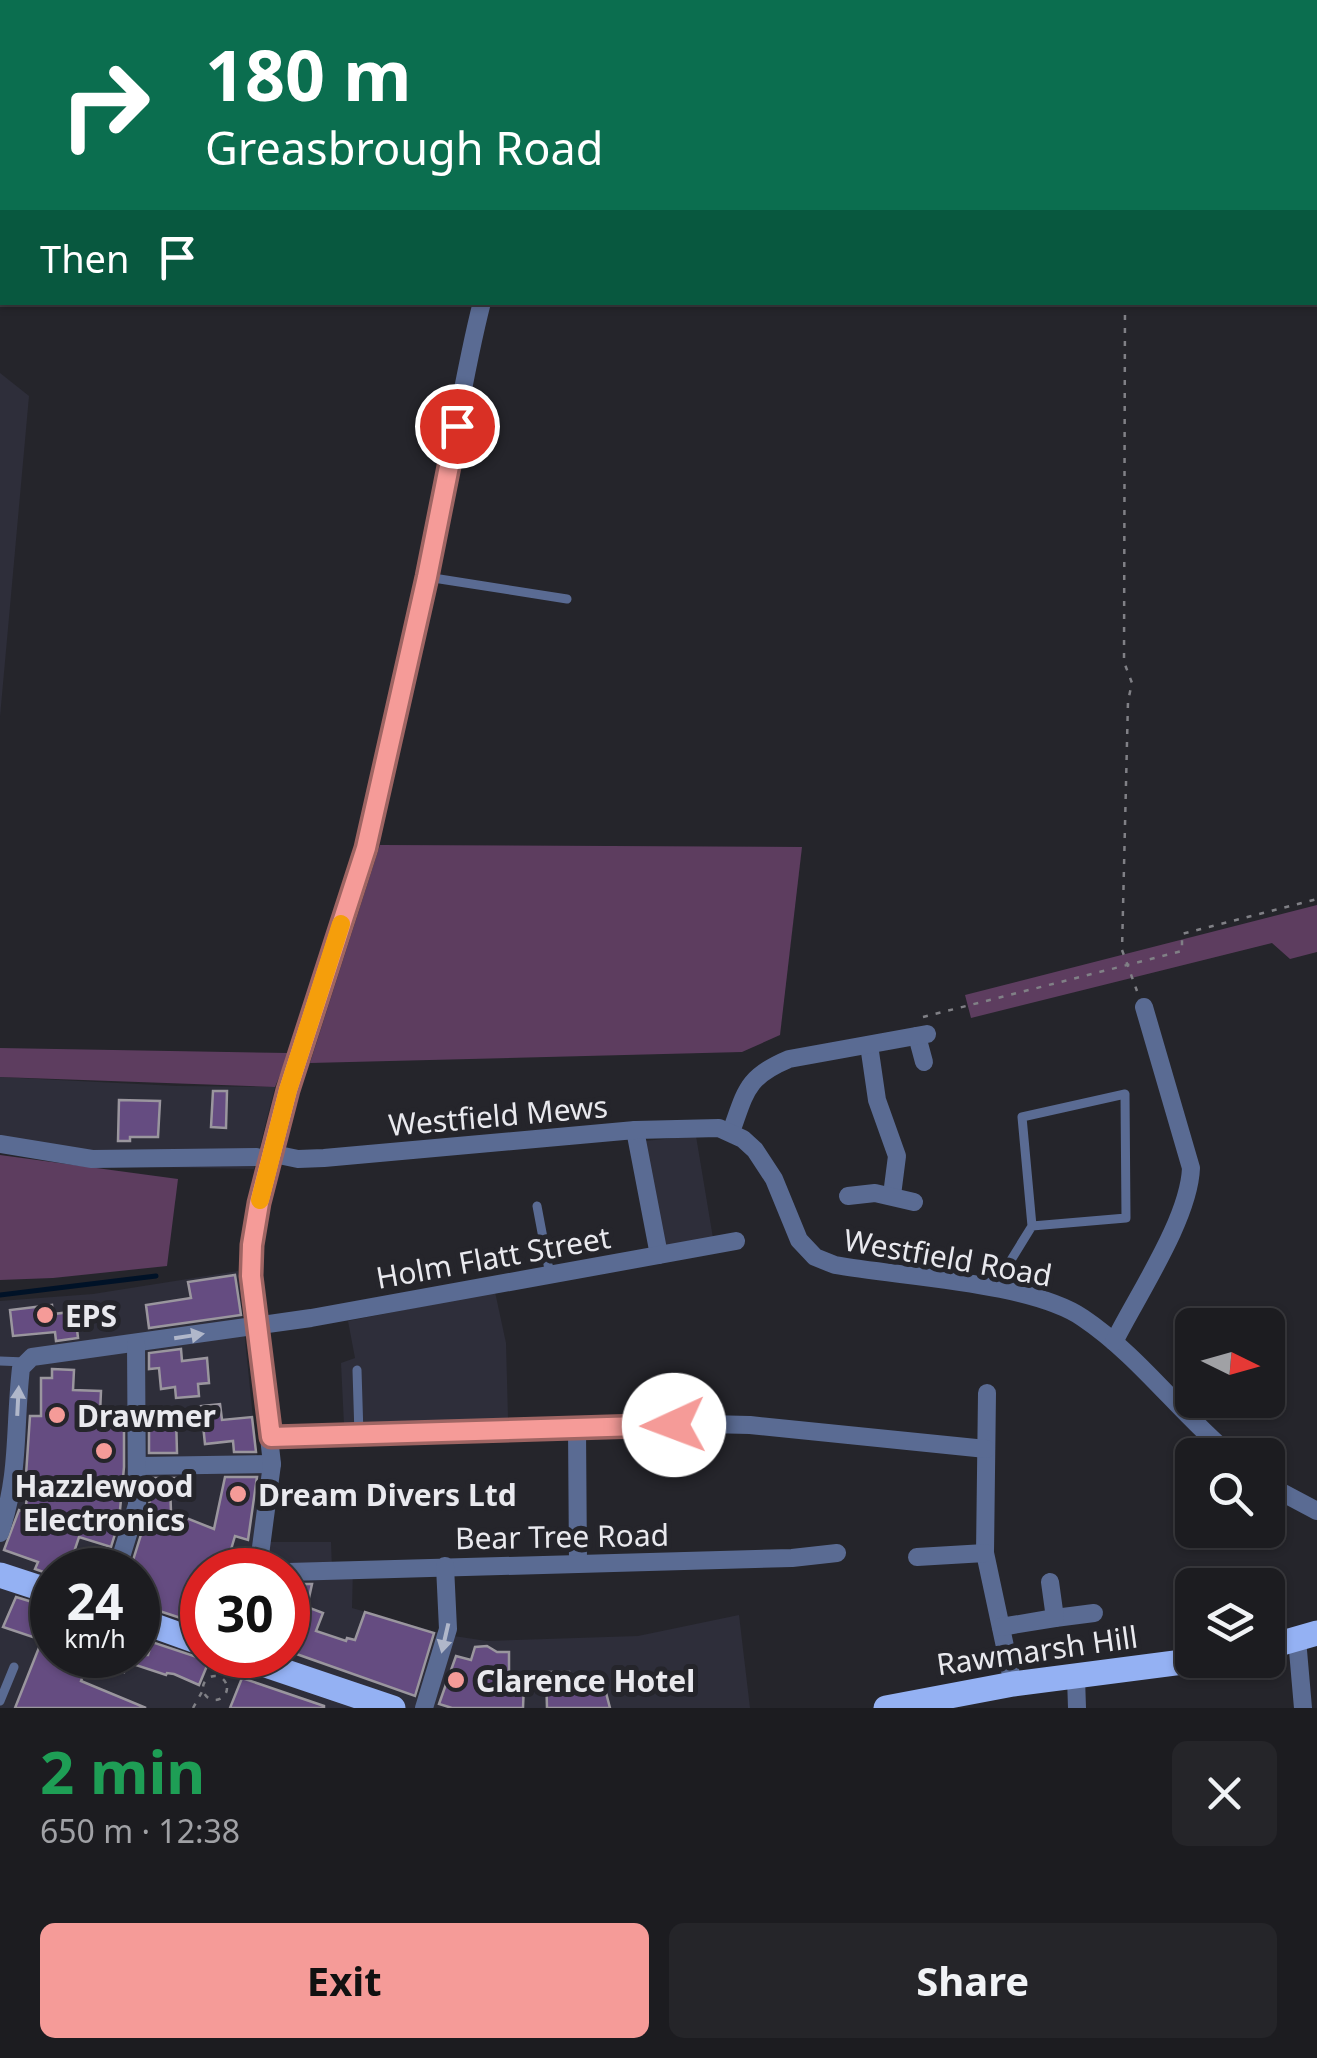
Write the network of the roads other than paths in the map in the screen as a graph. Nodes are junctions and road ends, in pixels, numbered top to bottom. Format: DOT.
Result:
graph roads {
  1 [pos="481,305"];
  2 [pos="427,577"];
  3 [pos="567,599"];
  4 [pos="1144,1007"];
  5 [pos="869,1045"];
  6 [pos="924,1062"];
  7 [pos="634,1130"];
  8 [pos="731,1132"];
  9 [pos="0,1144"];
  10 [pos="263,1155"];
  11 [pos="892,1195"];
  12 [pos="848,1196"];
  13 [pos="914,1202"];
  14 [pos="537,1206"];
  15 [pos="1032,1226"];
  16 [pos="736,1241"];
  17 [pos="659,1255"];
  18 [pos="550,1275"];
  19 [pos="993,1289"];
  20 [pos="258,1326"];
  21 [pos="1114,1342"];
  22 [pos="136,1344"];
  23 [pos="0,1360"];
  24 [pos="25,1362"];
  25 [pos="357,1370"];
  26 [pos="987,1393"];
  27 [pos="578,1428"];
  28 [pos="360,1434"];
  29 [pos="271,1437"];
  30 [pos="1210,1438"];
  31 [pos="986,1449"];
  32 [pos="272,1464"];
  33 [pos="139,1466"];
  34 [pos="1285,1494"];
  35 [pos="1317,1510"];
  36 [pos="0,1533"];
  37 [pos="124,1548"];
  38 [pos="261,1548"];
  39 [pos="837,1552"];
  40 [pos="986,1553"];
  41 [pos="927,1562"];
  42 [pos="578,1563"];
  43 [pos="445,1566"];
  44 [pos="310,1571"];
  45 [pos="2,1581"];
  46 [pos="1050,1582"];
  47 [pos="30,1587"];
  48 [pos="1094,1614"];
  49 [pos="1055,1618"];
  50 [pos="1001,1626"];
  51 [pos="1307,1636"];
  52 [pos="1175,1663"];
  53 [pos="14,1667"];
  54 [pos="1076,1676"];
  55 [pos="305,1678"];
  56 [pos="1013,1684"];
  57 [pos="961,1700"];
  58 [pos="0,1701"];
  59 [pos="394,1708"];
  60 [pos="424,1708"];
  61 [pos="886,1708"];
  62 [pos="1077,1708"];
  63 [pos="1304,1708"];
  1 -- 2 [label="street"];
  2 -- 3 [label="lane"];
  2 -- 10 [label="street"];
  4 -- 21 [label="street"];
  5 -- 6 [label="street"];
  5 -- 8 [label="street"];
  5 -- 11 [label="street"];
  7 -- 8 [label="street, Westfield Mews"];
  7 -- 10 [label="street, Westfield Mews"];
  7 -- 17 [label="street"];
  8 -- 19 [label="street, Westfield Road"];
  9 -- 10 [label="street, Westfield Mews"];
  10 -- 20 [label="street"];
  11 -- 12 [label="street"];
  11 -- 13 [label="street"];
  14 -- 18 [label="lane"];
  15 -- 15 [label="lane"];
  15 -- 19 [label="lane"];
  16 -- 17 [label="street, Holm Flatt Street"];
  17 -- 18 [label="street, Holm Flatt Street"];
  18 -- 20 [label="street, Holm Flatt Street"];
  19 -- 21 [label="street, Westfield Road"];
  22 -- 20 [label="street, Holm Flatt Street, one-way"];
  20 -- 29 [label="street"];
  21 -- 30 [label="street, Westfield Road"];
  22 -- 24 [label="street, Holm Flatt Street"];
  22 -- 33 [label="street"];
  23 -- 24 [label="lane"];
  36 -- 24 [label="street, one-way"];
  25 -- 28 [label="lane"];
  26 -- 31 [label="street"];
  27 -- 28 [label="street"];
  27 -- 31 [label="street"];
  27 -- 42 [label="street"];
  28 -- 29 [label="street"];
  29 -- 32 [label="street"];
  31 -- 40 [label="street"];
  32 -- 33 [label="street"];
  32 -- 38 [label="street"];
  33 -- 37 [label="street"];
  34 -- 35 [label="street"];
  39 -- 42 [label="street, Bear Tree Road"];
  40 -- 41 [label="street"];
  40 -- 50 [label="street"];
  42 -- 43 [label="street, Bear Tree Road"];
  43 -- 44 [label="street, Bear Tree Road"];
  43 -- 60 [label="street, one-way"];
  45 -- 47 [label="main road"];
  46 -- 49 [label="street"];
  48 -- 49 [label="street"];
  49 -- 50 [label="street"];
  50 -- 56 [label="street"];
  51 -- 63 [label="street"];
  52 -- 54 [label="main road, Rawmarsh Hill"];
  53 -- 58 [label="lane"];
  54 -- 56 [label="main road, Rawmarsh Hill"];
  54 -- 62 [label="street"];
  55 -- 59 [label="main road"];
  56 -- 57 [label="main road, Rawmarsh Hill"];
  57 -- 61 [label="main road, Rawmarsh Hill"];
}
